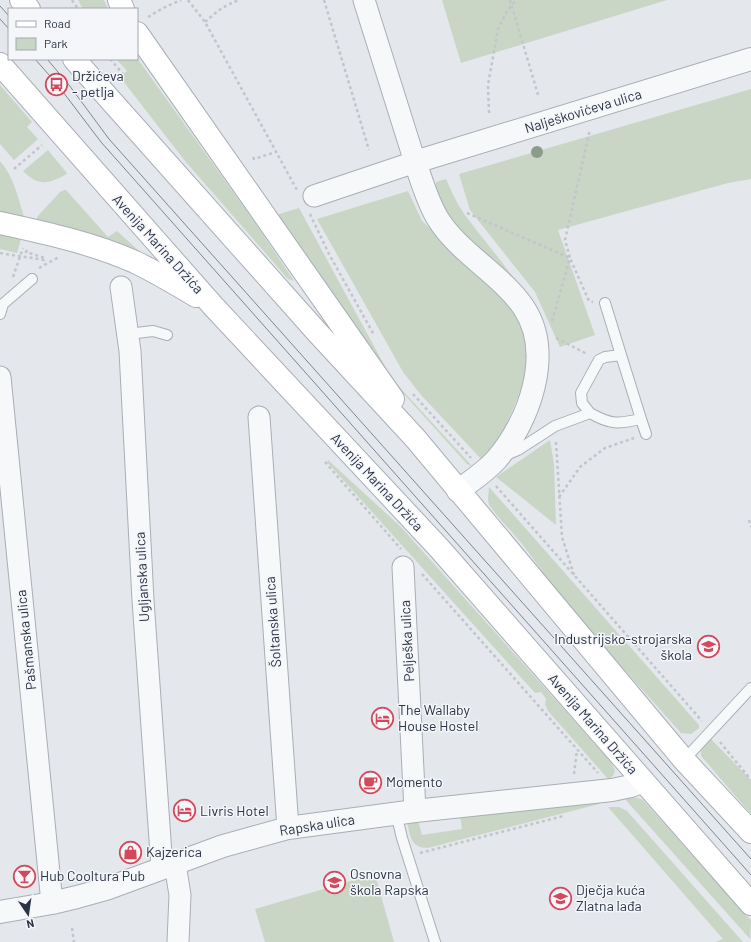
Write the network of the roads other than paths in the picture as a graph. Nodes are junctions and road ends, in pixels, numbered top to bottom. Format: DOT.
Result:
graph roads {
  1 [pos="21,0"];
  2 [pos="364,0"];
  3 [pos="28,8"];
  4 [pos="140,30"];
  5 [pos="751,59"];
  6 [pos="75,60"];
  7 [pos="0,64"];
  8 [pos="415,162"];
  9 [pos="308,201"];
  10 [pos="0,223"];
  11 [pos="32,279"];
  12 [pos="121,287"];
  13 [pos="605,303"];
  14 [pos="214,307"];
  15 [pos="0,314"];
  16 [pos="128,334"];
  17 [pos="167,335"];
  18 [pos="621,355"];
  19 [pos="0,377"];
  20 [pos="590,413"];
  21 [pos="259,417"];
  22 [pos="642,419"];
  23 [pos="646,434"];
  24 [pos="415,438"];
  25 [pos="497,459"];
  26 [pos="458,491"];
  27 [pos="408,562"];
  28 [pos="751,688"];
  29 [pos="684,760"];
  30 [pos="643,781"];
  31 [pos="406,812"];
  32 [pos="288,828"];
  33 [pos="751,832"];
  34 [pos="169,866"];
  35 [pos="52,903"];
  36 [pos="751,904"];
  37 [pos="0,912"];
  38 [pos="178,942"];
  39 [pos="435,942"];
  1 -- 3 [label="main road"];
  2 -- 8 [label="street"];
  4 -- 24 [label="main road"];
  5 -- 8 [label="street, Nalješkovićeva ulica"];
  6 -- 24 [label="main road"];
  7 -- 14 [label="main road, Avenija Marina Držića"];
  8 -- 9 [label="street, Nalješkovićeva ulica"];
  8 -- 25 [label="street"];
  10 -- 14 [label="main road"];
  11 -- 15 [label="lane"];
  12 -- 16 [label="street, Ugljanska ulica"];
  13 -- 18 [label="lane"];
  14 -- 30 [label="main road, Avenija Marina Držića"];
  16 -- 17 [label="lane"];
  16 -- 34 [label="street, Ugljanska ulica"];
  18 -- 20 [label="lane"];
  18 -- 22 [label="lane"];
  19 -- 35 [label="street, Pašmanska ulica"];
  20 -- 22 [label="lane"];
  20 -- 25 [label="lane"];
  21 -- 32 [label="street, Šoltanska ulica"];
  22 -- 23 [label="lane"];
  24 -- 26 [label="main road"];
  25 -- 26 [label="street"];
  26 -- 29 [label="main road"];
  27 -- 31 [label="street, Pelješka ulica"];
  28 -- 29 [label="lane"];
  29 -- 33 [label="main road"];
  30 -- 31 [label="street, Rapska ulica"];
  30 -- 36 [label="main road, Avenija Marina Držića"];
  31 -- 32 [label="street, Rapska ulica"];
  31 -- 39 [label="lane"];
  32 -- 34 [label="street, Rapska ulica"];
  34 -- 35 [label="street, Rapska ulica"];
  34 -- 38 [label="street, Ugljanska ulica"];
  35 -- 37 [label="street, Rapska ulica"];
}
